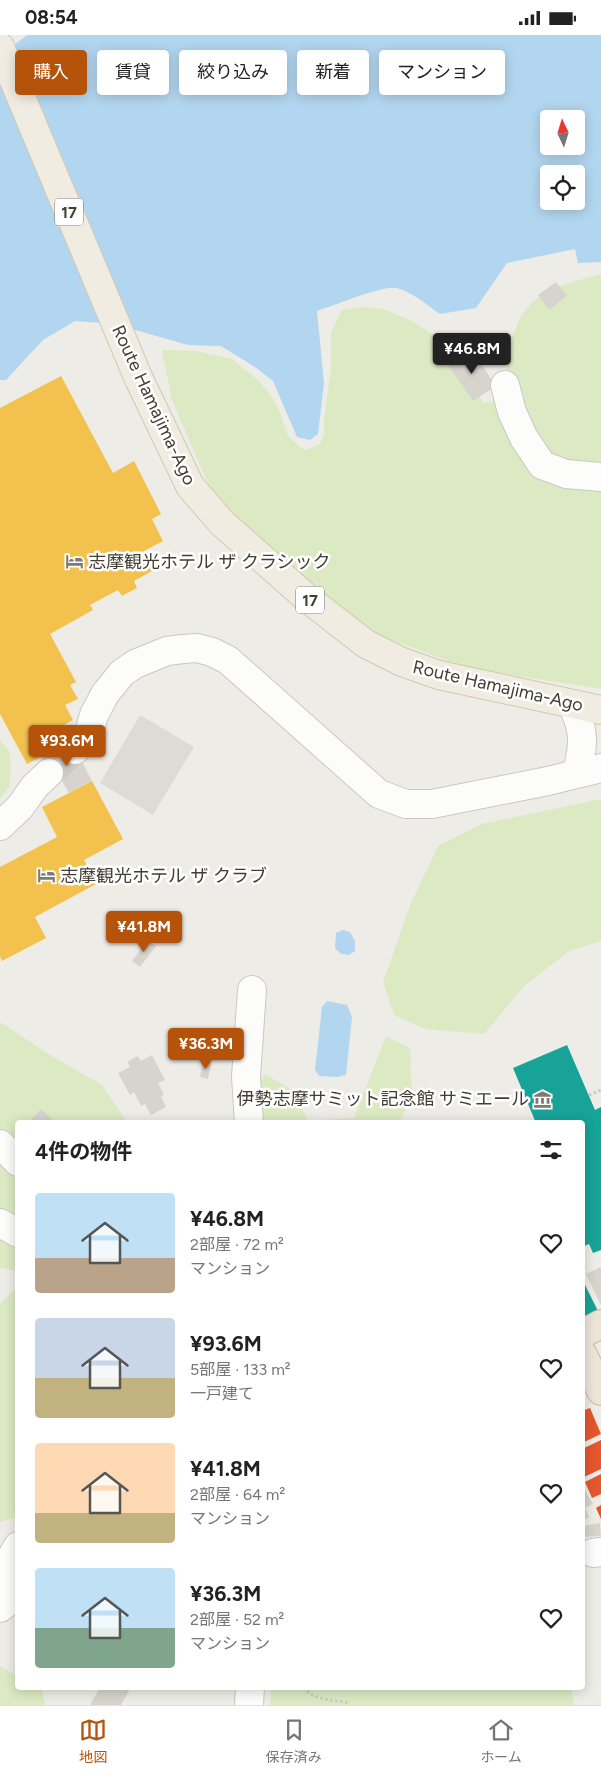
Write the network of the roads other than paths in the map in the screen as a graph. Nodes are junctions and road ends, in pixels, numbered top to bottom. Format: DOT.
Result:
graph roads {
  1 [pos="0,47"];
  2 [pos="505,385"];
  3 [pos="601,477"];
  4 [pos="572,703"];
  5 [pos="601,709"];
  6 [pos="75,750"];
  7 [pos="589,771"];
  8 [pos="49,773"];
  9 [pos="0,826"];
  10 [pos="252,990"];
  11 [pos="249,1120"];
  12 [pos="0,1144"];
  13 [pos="15,1159"];
  14 [pos="0,1223"];
  15 [pos="15,1231"];
  16 [pos="601,1324"];
  17 [pos="585,1333"];
  18 [pos="585,1359"];
  19 [pos="601,1391"];
  20 [pos="9,1554"];
  21 [pos="0,1608"];
  22 [pos="250,1690"];
  23 [pos="250,1705"];
  1 -- 4 [label="main road, Route Hamajima-Ago / 17"];
  2 -- 3 [label="street"];
  4 -- 5 [label="main road, Route Hamajima-Ago / 17"];
  4 -- 7 [label="street"];
  6 -- 7 [label="street"];
  8 -- 9 [label="street"];
  10 -- 11 [label="street"];
  12 -- 13 [label="street"];
  14 -- 15 [label="street"];
  16 -- 17 [label="highway"];
  18 -- 19 [label="highway"];
  20 -- 21 [label="street"];
  22 -- 23 [label="street"];
}
